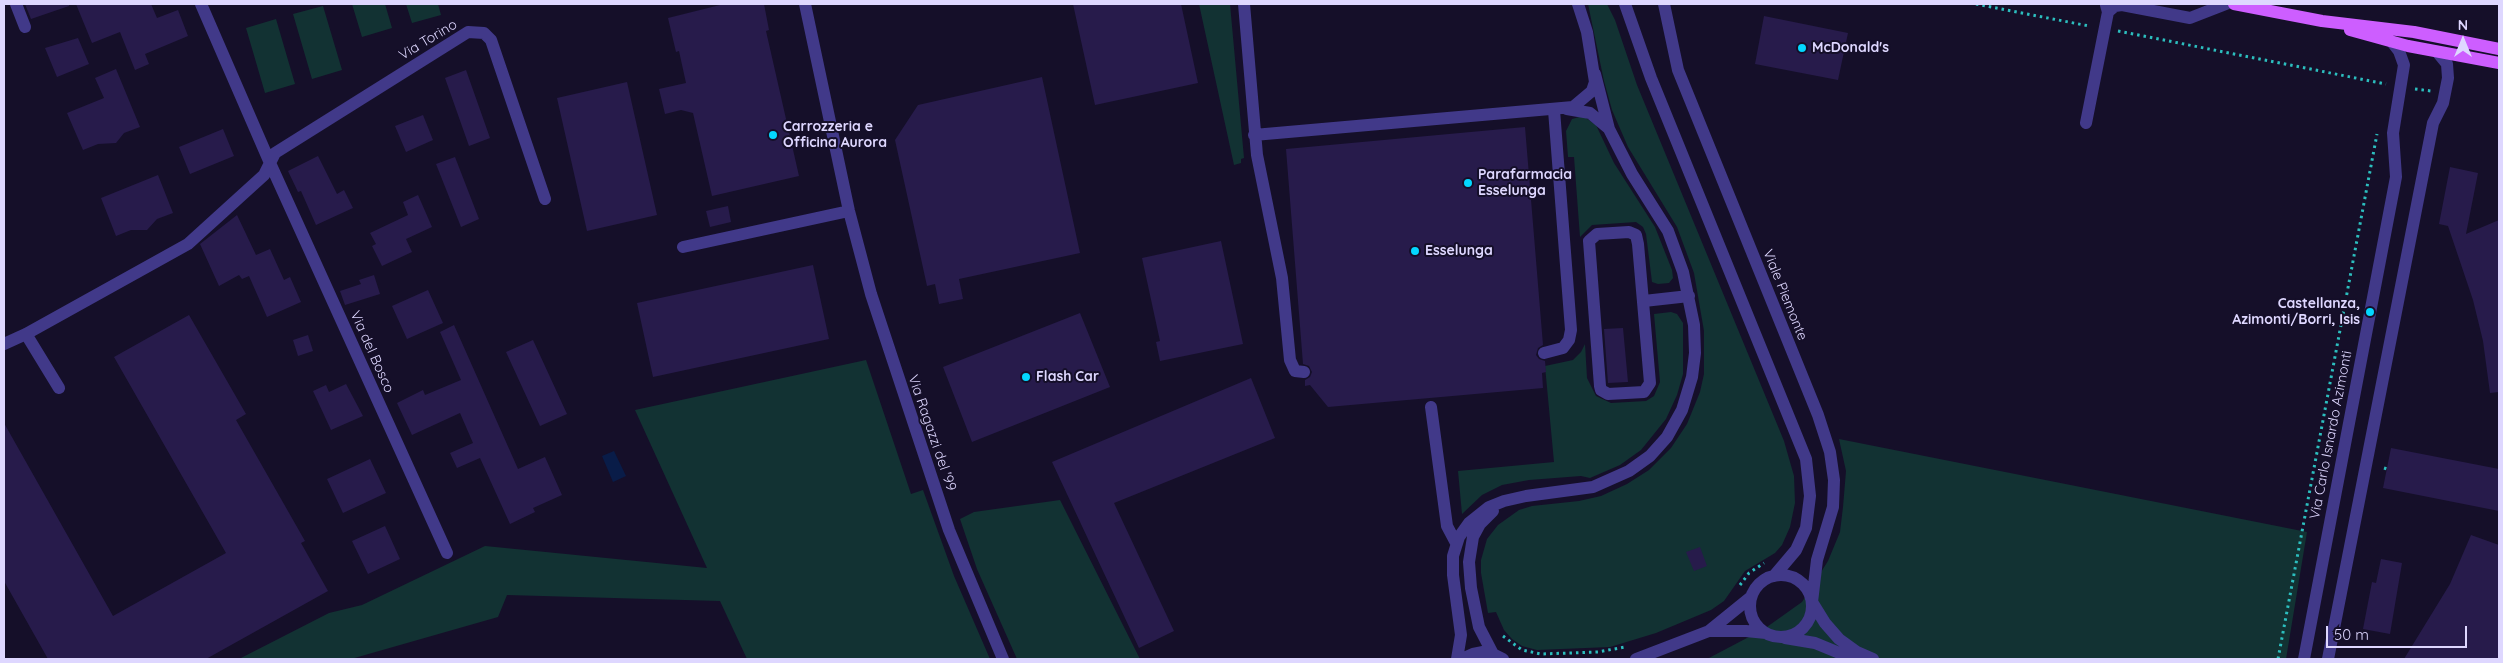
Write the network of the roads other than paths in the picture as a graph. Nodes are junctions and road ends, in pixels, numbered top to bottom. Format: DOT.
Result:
graph roads {
  1 [pos="16,4"];
  2 [pos="201,4"];
  3 [pos="805,4"];
  4 [pos="1244,4"];
  5 [pos="1578,4"];
  6 [pos="1626,4"];
  7 [pos="1664,4"];
  8 [pos="2226,4"];
  9 [pos="2234,4"];
  10 [pos="2107,8"];
  11 [pos="2322,21"];
  12 [pos="25,27"];
  13 [pos="2392,42"];
  14 [pos="2499,49"];
  15 [pos="2438,52"];
  16 [pos="2499,63"];
  17 [pos="1595,74"];
  18 [pos="1567,109"];
  19 [pos="1554,110"];
  20 [pos="2086,123"];
  21 [pos="1609,129"];
  22 [pos="1254,135"];
  23 [pos="270,164"];
  24 [pos="545,199"];
  25 [pos="850,211"];
  26 [pos="683,247"];
  27 [pos="1689,296"];
  28 [pos="1644,301"];
  29 [pos="26,334"];
  30 [pos="4,344"];
  31 [pos="1544,353"];
  32 [pos="1304,372"];
  33 [pos="59,388"];
  34 [pos="1431,407"];
  35 [pos="1515,498"];
  36 [pos="1456,543"];
  37 [pos="447,553"];
  38 [pos="1774,576"];
  39 [pos="1752,597"];
  40 [pos="1812,602"];
  41 [pos="1709,631"];
  42 [pos="1766,633"];
  43 [pos="1782,637"];
  44 [pos="1502,657"];
  45 [pos="1003,659"];
  46 [pos="1458,659"];
  47 [pos="1462,659"];
  48 [pos="1636,659"];
  49 [pos="1862,659"];
  50 [pos="1873,659"];
  51 [pos="2304,659"];
  52 [pos="2328,659"];
  1 -- 12 [label="street"];
  2 -- 23 [label="street, Via del Bosco"];
  3 -- 25 [label="street, Via Ragazzi del '99"];
  4 -- 22 [label="street"];
  5 -- 17 [label="street"];
  6 -- 38 [label="street"];
  7 -- 40 [label="street, Viale Piemonte"];
  8 -- 10 [label="street"];
  9 -- 11 [label="main road"];
  10 -- 20 [label="street"];
  11 -- 13 [label="main road"];
  11 -- 14 [label="main road"];
  13 -- 15 [label="main road"];
  13 -- 51 [label="street, Via Carlo Isnardo Azimonti"];
  15 -- 16 [label="main road"];
  15 -- 52 [label="street"];
  17 -- 18 [label="street"];
  17 -- 21 [label="street"];
  18 -- 19 [label="street"];
  18 -- 21 [label="street"];
  19 -- 22 [label="street"];
  19 -- 31 [label="street"];
  21 -- 27 [label="street"];
  22 -- 32 [label="street"];
  23 -- 24 [label="street, Via Torino"];
  23 -- 29 [label="street"];
  23 -- 37 [label="street, Via del Bosco"];
  25 -- 26 [label="street"];
  25 -- 45 [label="street, Via Ragazzi del '99"];
  27 -- 28 [label="street"];
  27 -- 35 [label="street"];
  28 -- 28 [label="street"];
  29 -- 30 [label="street"];
  29 -- 33 [label="street"];
  34 -- 36 [label="street"];
  35 -- 36 [label="street"];
  35 -- 44 [label="street"];
  36 -- 46 [label="street"];
  38 -- 39 [label="street"];
  38 -- 40 [label="street"];
  39 -- 41 [label="street"];
  39 -- 42 [label="street"];
  40 -- 43 [label="street"];
  40 -- 50 [label="street"];
  41 -- 42 [label="street"];
  41 -- 48 [label="street"];
  42 -- 43 [label="street"];
  43 -- 49 [label="street"];
  44 -- 47 [label="street"];
}
